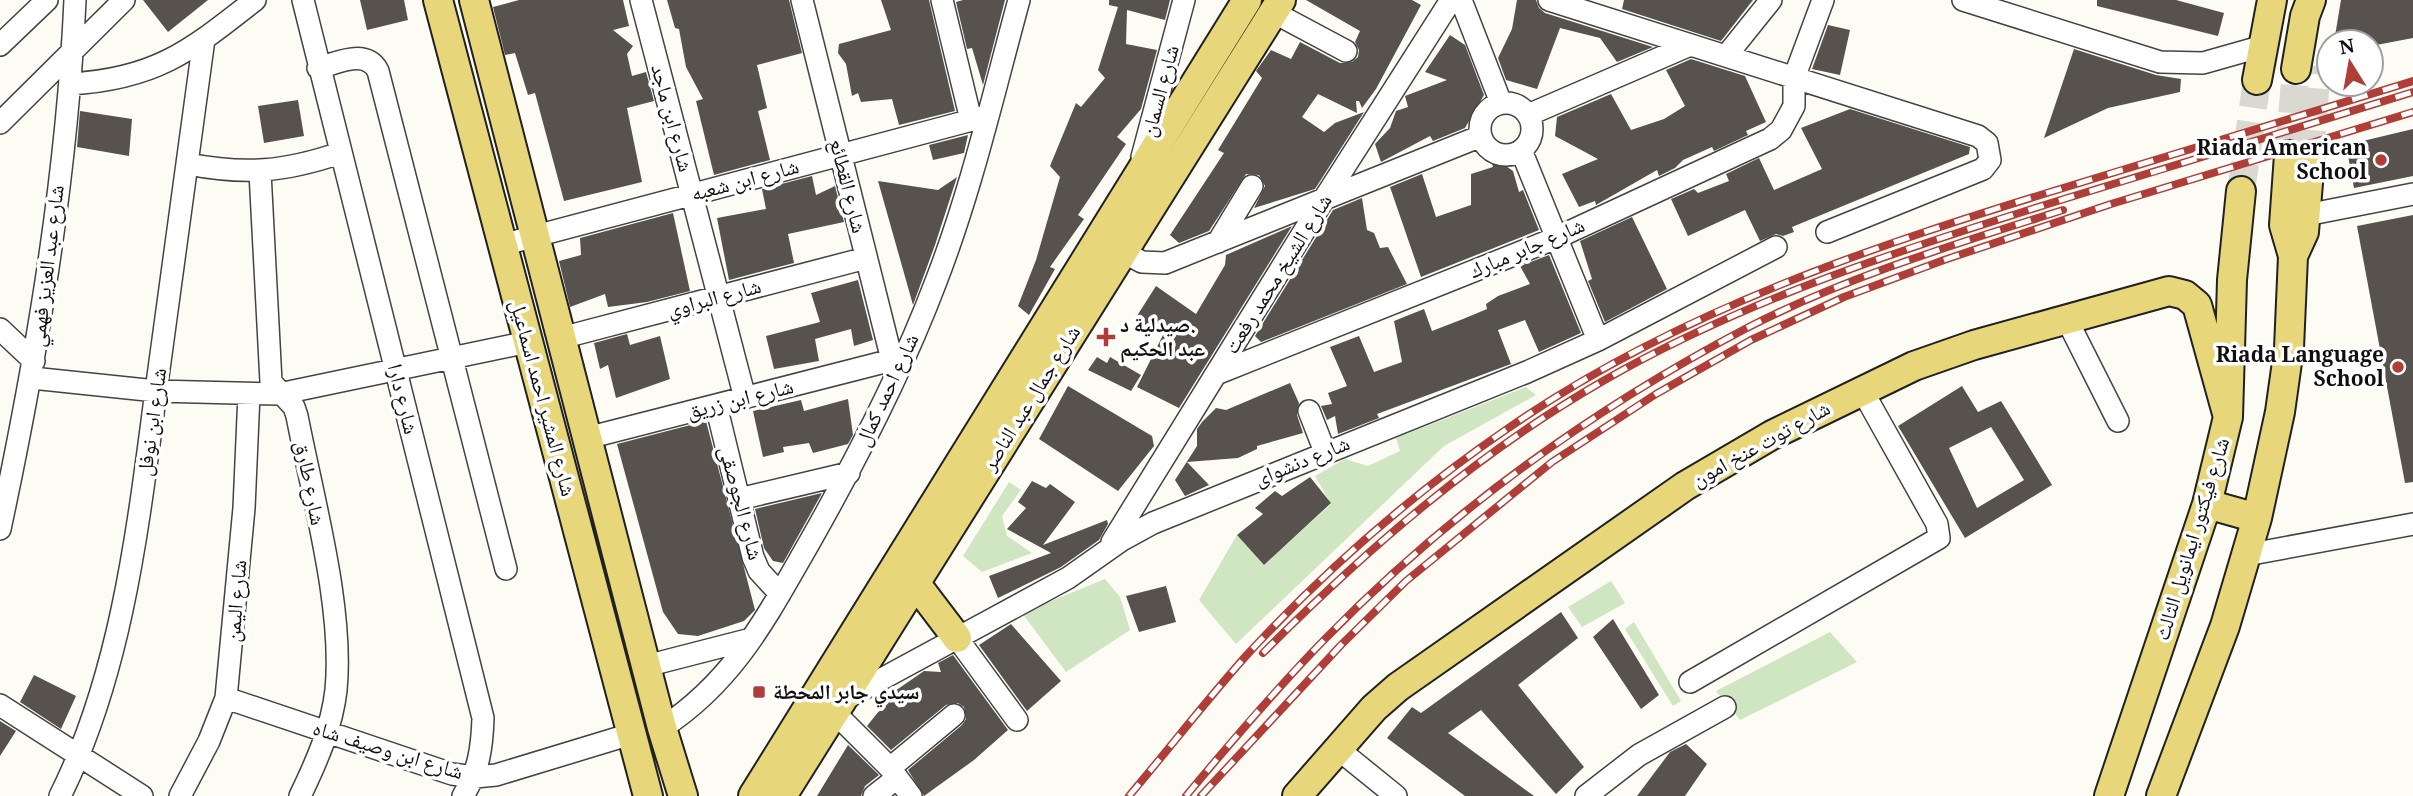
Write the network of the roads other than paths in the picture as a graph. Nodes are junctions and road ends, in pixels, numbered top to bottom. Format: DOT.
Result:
graph roads {
  1 [pos="47,0"];
  2 [pos="75,0"];
  3 [pos="124,0"];
  4 [pos="255,0"];
  5 [pos="303,0"];
  6 [pos="438,0"];
  7 [pos="641,0"];
  8 [pos="802,0"];
  9 [pos="942,0"];
  10 [pos="1019,0"];
  11 [pos="1184,0"];
  12 [pos="1247,0"];
  13 [pos="1451,0"];
  14 [pos="1461,0"];
  15 [pos="1549,0"];
  16 [pos="1771,0"];
  17 [pos="1823,0"];
  18 [pos="1963,0"];
  19 [pos="2272,0"];
  20 [pos="2311,0"];
  21 [pos="2318,0"];
  22 [pos="482,2"];
  23 [pos="1277,6"];
  24 [pos="204,39"];
  25 [pos="1690,45"];
  26 [pos="0,46"];
  27 [pos="2263,46"];
  28 [pos="74,47"];
  29 [pos="1346,51"];
  30 [pos="1726,56"];
  31 [pos="318,68"];
  32 [pos="1794,78"];
  33 [pos="2257,80"];
  34 [pos="70,84"];
  35 [pos="1501,103"];
  36 [pos="1528,115"];
  37 [pos="979,118"];
  38 [pos="0,123"];
  39 [pos="1481,136"];
  40 [pos="1521,150"];
  41 [pos="340,153"];
  42 [pos="841,155"];
  43 [pos="188,164"];
  44 [pos="260,172"];
  45 [pos="1136,181"];
  46 [pos="1252,186"];
  47 [pos="2241,191"];
  48 [pos="2413,194"];
  49 [pos="692,195"];
  50 [pos="1324,199"];
  51 [pos="2306,215"];
  52 [pos="1827,232"];
  53 [pos="535,236"];
  54 [pos="1556,237"];
  55 [pos="1218,242"];
  56 [pos="502,245"];
  57 [pos="1776,247"];
  58 [pos="1121,251"];
  59 [pos="2293,256"];
  60 [pos="866,258"];
  61 [pos="719,297"];
  62 [pos="2066,318"];
  63 [pos="0,329"];
  64 [pos="561,338"];
  65 [pos="1598,340"];
  66 [pos="528,342"];
  67 [pos="452,359"];
  68 [pos="893,366"];
  69 [pos="33,370"];
  70 [pos="396,371"];
  71 [pos="1216,374"];
  72 [pos="1862,390"];
  73 [pos="156,391"];
  74 [pos="249,394"];
  75 [pos="279,394"];
  76 [pos="745,398"];
  77 [pos="716,405"];
  78 [pos="1309,411"];
  79 [pos="2228,417"];
  80 [pos="2118,421"];
  81 [pos="587,438"];
  82 [pos="1325,452"];
  83 [pos="849,472"];
  84 [pos="739,499"];
  85 [pos="2207,504"];
  86 [pos="1,518"];
  87 [pos="2257,519"];
  88 [pos="2413,524"];
  89 [pos="1107,550"];
  90 [pos="2246,555"];
  91 [pos="506,569"];
  92 [pos="916,584"];
  93 [pos="780,594"];
  94 [pos="957,638"];
  95 [pos="751,639"];
  96 [pos="646,666"];
  97 [pos="1690,682"];
  98 [pos="226,698"];
  99 [pos="0,705"];
  100 [pos="838,707"];
  101 [pos="1725,707"];
  102 [pos="954,715"];
  103 [pos="1017,720"];
  104 [pos="662,728"];
  105 [pos="327,732"];
  106 [pos="631,734"];
  107 [pos="1338,749"];
  108 [pos="80,756"];
  109 [pos="893,773"];
  110 [pos="475,777"];
  111 [pos="60,796"];
  112 [pos="142,796"];
  113 [pos="180,796"];
  114 [pos="300,796"];
  115 [pos="463,796"];
  116 [pos="648,796"];
  117 [pos="683,796"];
  118 [pos="753,796"];
  119 [pos="782,796"];
  120 [pos="874,796"];
  121 [pos="911,796"];
  122 [pos="1297,796"];
  123 [pos="1396,796"];
  124 [pos="1586,796"];
  125 [pos="2109,796"];
  126 [pos="2161,796"];
  1 -- 26 [label="street"];
  2 -- 28 [label="street, شارع عبد العزيز فهمي"];
  3 -- 28 [label="street"];
  4 -- 24 [label="street"];
  5 -- 31 [label="street, شارع دارا"];
  6 -- 56 [label="main road, شارع المشير احمد اسماعيل"];
  7 -- 49 [label="street, شارع ابن ماجد"];
  8 -- 42 [label="street, شارع القطائع"];
  9 -- 37 [label="street"];
  10 -- 37 [label="street, شارع احمد كمال"];
  11 -- 45 [label="street, شارع السمان"];
  12 -- 45 [label="main road, شارع جمال عبد الناصر"];
  13 -- 50 [label="street, شارع الشيخ محمد رفعت"];
  14 -- 35 [label="street"];
  15 -- 25 [label="street"];
  16 -- 30 [label="street"];
  17 -- 32 [label="street, شارع جابر مبارك"];
  18 -- 27 [label="street"];
  19 -- 27 [label="main road"];
  20 -- 21 [label="main road"];
  22 -- 53 [label="main road, شارع المشير احمد اسماعيل"];
  23 -- 29 [label="street"];
  23 -- 58 [label="main road, شارع جمال عبد الناصر"];
  24 -- 34 [label="street"];
  24 -- 43 [label="street, شارع ابن نوفل"];
  25 -- 30 [label="street"];
  25 -- 36 [label="street"];
  27 -- 33 [label="main road"];
  28 -- 34 [label="street, شارع عبد العزيز فهمي"];
  28 -- 38 [label="street"];
  30 -- 32 [label="street"];
  31 -- 41 [label="street, شارع دارا"];
  31 -- 67 [label="street"];
  32 -- 52 [label="street"];
  32 -- 54 [label="street, شارع جابر مبارك"];
  34 -- 69 [label="street, شارع عبد العزيز فهمي"];
  35 -- 36 [label="street"];
  35 -- 39 [label="street"];
  36 -- 40 [label="street"];
  37 -- 42 [label="street, شارع ابن شعبه"];
  37 -- 68 [label="street, شارع احمد كمال"];
  39 -- 40 [label="street"];
  39 -- 50 [label="street"];
  40 -- 54 [label="street"];
  41 -- 44 [label="street"];
  41 -- 70 [label="street, شارع دارا"];
  42 -- 49 [label="street, شارع ابن شعبه"];
  42 -- 60 [label="street, شارع القطائع"];
  43 -- 44 [label="street"];
  43 -- 73 [label="street, شارع ابن نوفل"];
  44 -- 75 [label="street, شارع طارق"];
  45 -- 118 [label="main road, شارع جمال عبد الناصر"];
  46 -- 55 [label="street"];
  47 -- 79 [label="main road, شارع فيكتور ايمانويل الثالث"];
  48 -- 51 [label="street"];
  49 -- 53 [label="street, شارع ابن شعبه"];
  49 -- 61 [label="street, شارع ابن ماجد"];
  50 -- 55 [label="street"];
  50 -- 71 [label="street, شارع الشيخ محمد رفعت"];
  51 -- 59 [label="main road"];
  51 -- 59 [label="main road"];
  53 -- 56 [label="street, شارع ابن شعبه"];
  53 -- 64 [label="main road, شارع المشير احمد اسماعيل"];
  54 -- 65 [label="street"];
  54 -- 71 [label="street, شارع جابر مبارك"];
  55 -- 58 [label="street"];
  56 -- 66 [label="main road, شارع المشير احمد اسماعيل"];
  57 -- 65 [label="street, شارع دنشواى"];
  58 -- 92 [label="main road, شارع جمال عبد الناصر"];
  59 -- 87 [label="main road"];
  60 -- 61 [label="street, شارع البراوي"];
  60 -- 68 [label="street, شارع القطائع"];
  61 -- 64 [label="street, شارع البراوي"];
  61 -- 76 [label="street, شارع ابن ماجد"];
  62 -- 72 [label="main road, شارع توت عنخ امون"];
  62 -- 79 [label="main road, شارع توت عنخ امون"];
  62 -- 80 [label="street"];
  63 -- 69 [label="street"];
  64 -- 81 [label="main road, شارع المشير احمد اسماعيل"];
  65 -- 82 [label="street, شارع دنشواى"];
  66 -- 67 [label="street"];
  66 -- 106 [label="main road, شارع المشير احمد اسماعيل"];
  67 -- 70 [label="street"];
  67 -- 91 [label="street"];
  68 -- 76 [label="street, شارع ابن زريق"];
  68 -- 83 [label="street, شارع احمد كمال"];
  69 -- 73 [label="street"];
  69 -- 86 [label="street, شارع عبد العزيز فهمي"];
  70 -- 75 [label="street"];
  70 -- 110 [label="street, شارع دارا"];
  71 -- 89 [label="street, شارع الشيخ محمد رفعت"];
  72 -- 97 [label="street"];
  72 -- 107 [label="main road, شارع توت عنخ امون"];
  73 -- 74 [label="street"];
  73 -- 108 [label="street, شارع ابن نوفل"];
  74 -- 75 [label="street"];
  74 -- 98 [label="street, شارع اليمن"];
  75 -- 105 [label="street, شارع طارق"];
  76 -- 77 [label="street, شارع ابن زريق"];
  77 -- 81 [label="street, شارع ابن زريق"];
  77 -- 84 [label="street, شارع الجوصقى"];
  78 -- 82 [label="street"];
  79 -- 85 [label="main road, شارع فيكتور ايمانويل الثالث"];
  81 -- 96 [label="main road, شارع المشير احمد اسماعيل"];
  82 -- 89 [label="street, شارع دنشواى"];
  83 -- 84 [label="street"];
  83 -- 93 [label="street, شارع احمد كمال"];
  84 -- 93 [label="street, شارع الجوصقى"];
  85 -- 87 [label="main road"];
  85 -- 125 [label="main road, شارع فيكتور ايمانويل الثالث"];
  87 -- 90 [label="main road"];
  88 -- 90 [label="street"];
  89 -- 94 [label="street, شارع دنشواى"];
  90 -- 126 [label="main road"];
  92 -- 94 [label="main road"];
  92 -- 100 [label="main road, شارع جمال عبد الناصر"];
  93 -- 95 [label="street, شارع احمد كمال"];
  94 -- 100 [label="street, شارع دنشواى"];
  94 -- 103 [label="street"];
  95 -- 96 [label="street"];
  95 -- 104 [label="street, شارع احمد كمال"];
  96 -- 104 [label="main road, شارع المشير احمد اسماعيل"];
  98 -- 105 [label="street, شارع ابن وصيف شاه"];
  98 -- 113 [label="street, شارع اليمن"];
  99 -- 108 [label="street"];
  100 -- 109 [label="street"];
  100 -- 119 [label="main road, شارع جمال عبد الناصر"];
  101 -- 124 [label="street"];
  102 -- 109 [label="street"];
  104 -- 117 [label="main road, شارع المشير احمد اسماعيل"];
  105 -- 110 [label="street, شارع ابن وصيف شاه"];
  105 -- 114 [label="street, شارع طارق"];
  106 -- 110 [label="street, شارع ابن وصيف شاه"];
  106 -- 116 [label="main road, شارع المشير احمد اسماعيل"];
  107 -- 122 [label="main road, شارع توت عنخ امون"];
  107 -- 123 [label="street"];
  108 -- 111 [label="street, شارع ابن نوفل"];
  108 -- 112 [label="street"];
  109 -- 120 [label="street"];
  109 -- 121 [label="street"];
  110 -- 115 [label="street, شارع دارا"];
}
